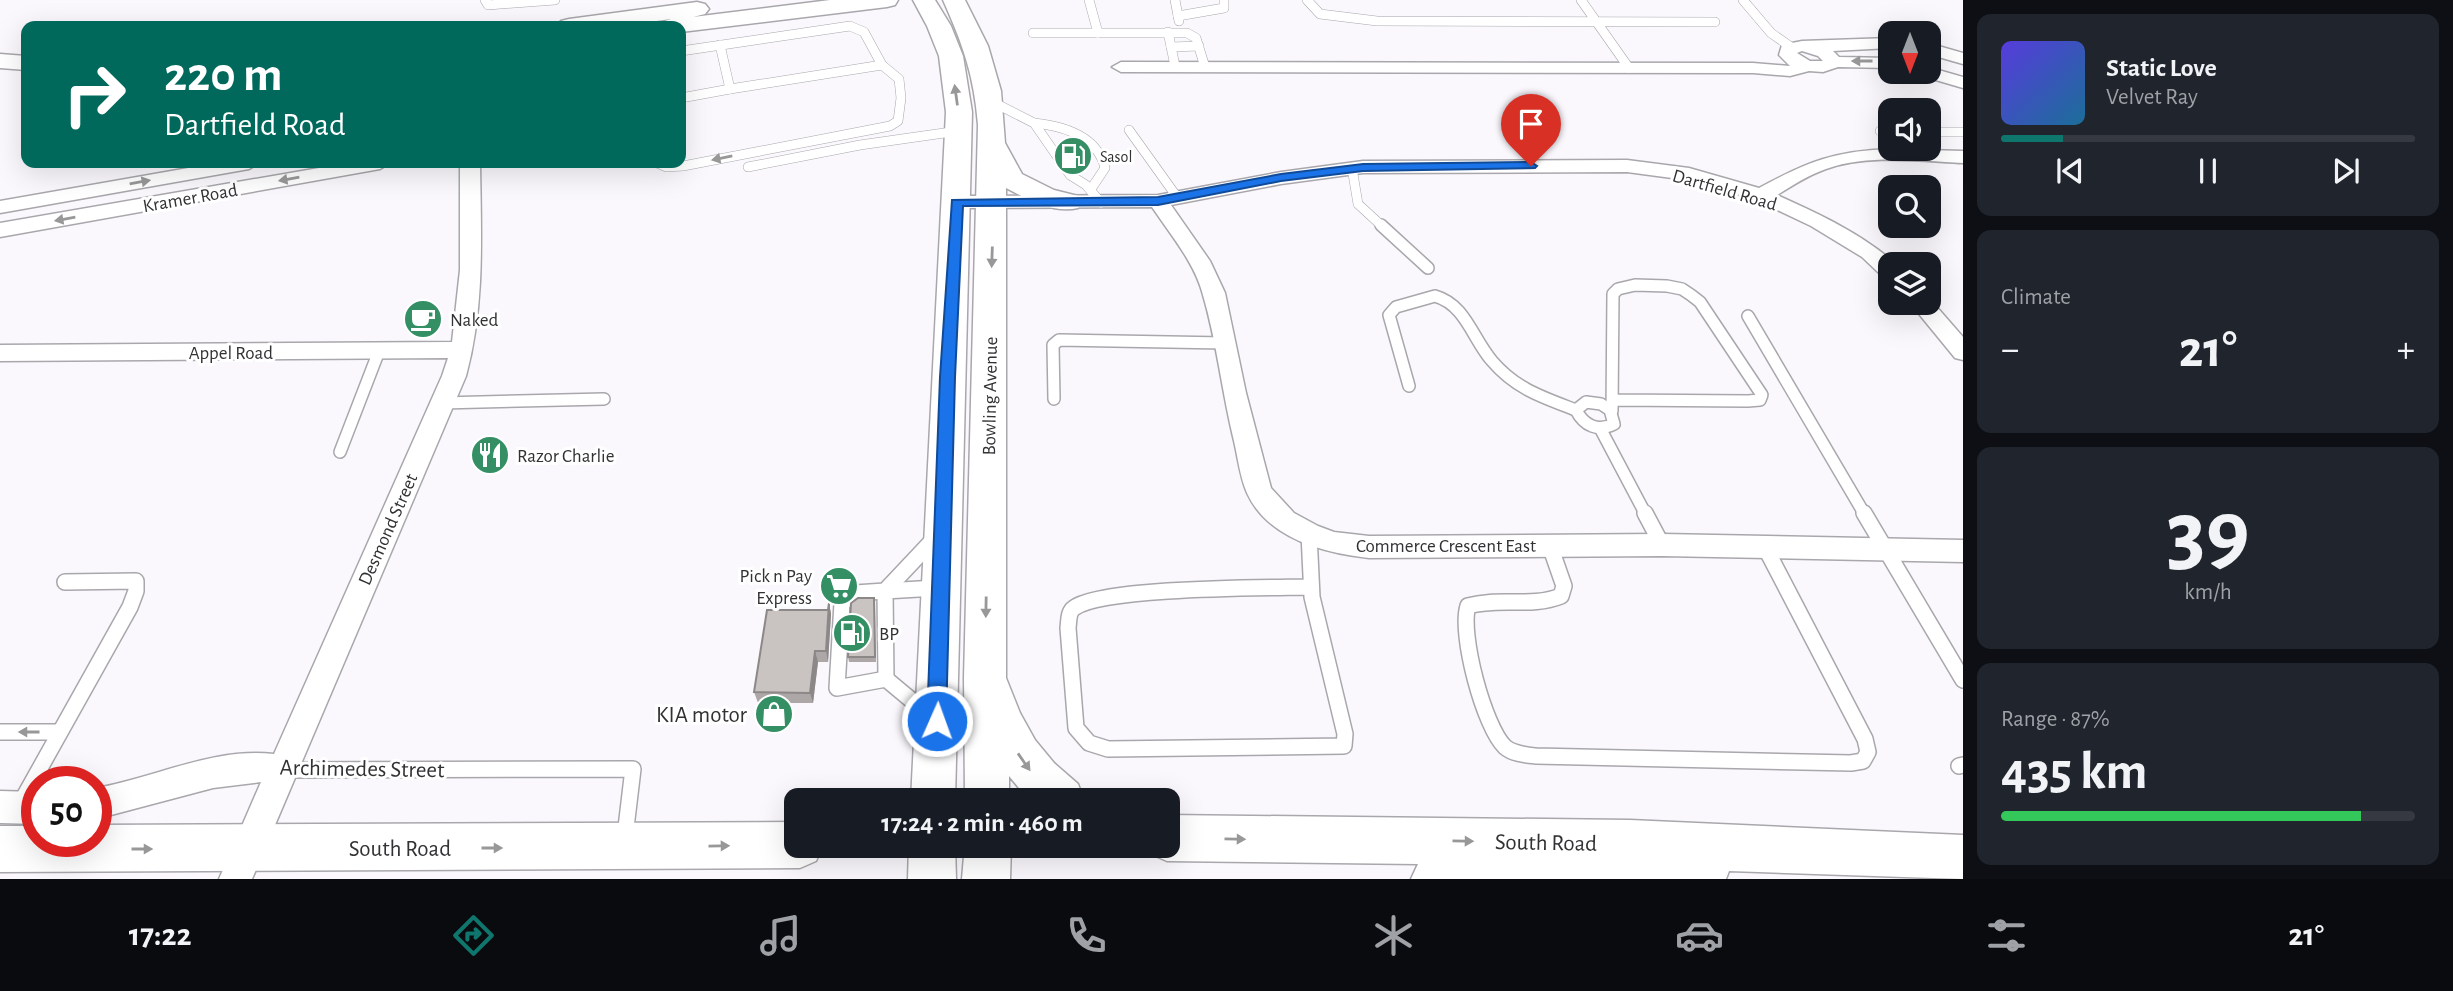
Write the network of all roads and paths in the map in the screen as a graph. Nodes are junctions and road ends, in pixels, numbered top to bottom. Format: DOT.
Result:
graph roads {
  1 [pos="485,0"];
  2 [pos="555,0"];
  3 [pos="765,0"];
  4 [pos="887,0"];
  5 [pos="1089,0"];
  6 [pos="1175,0"];
  7 [pos="1224,0"];
  8 [pos="1307,0"];
  9 [pos="1581,0"];
  10 [pos="1743,0"];
  11 [pos="854,5"];
  12 [pos="939,9"];
  13 [pos="1178,16"];
  14 [pos="607,21"];
  15 [pos="1596,21"];
  16 [pos="1715,22"];
  17 [pos="686,24"];
  18 [pos="1168,32"];
  19 [pos="1179,32"];
  20 [pos="1033,33"];
  21 [pos="1098,33"];
  22 [pos="1878,44"];
  23 [pos="720,45"];
  24 [pos="1171,47"];
  25 [pos="1199,47"];
  26 [pos="1810,47"];
  27 [pos="686,50"];
  28 [pos="1790,51"];
  29 [pos="1941,52"];
  30 [pos="1963,59"];
  31 [pos="0,61"];
  32 [pos="1833,62"];
  33 [pos="1878,62"];
  34 [pos="21,63"];
  35 [pos="882,65"];
  36 [pos="1121,66"];
  37 [pos="1175,66"];
  38 [pos="1809,66"];
  39 [pos="1206,67"];
  40 [pos="1629,68"];
  41 [pos="1752,68"];
  42 [pos="0,69"];
  43 [pos="21,71"];
  44 [pos="1941,76"];
  45 [pos="1963,83"];
  46 [pos="730,89"];
  47 [pos="686,97"];
  48 [pos="989,100"];
  49 [pos="1034,123"];
  50 [pos="1129,130"];
  51 [pos="958,131"];
  52 [pos="1941,132"];
  53 [pos="1963,132"];
  54 [pos="787,142"];
  55 [pos="991,143"];
  56 [pos="1963,157"];
  57 [pos="686,165"];
  58 [pos="748,167"];
  59 [pos="219,168"];
  60 [pos="240,168"];
  61 [pos="352,168"];
  62 [pos="470,168"];
  63 [pos="1352,168"];
  64 [pos="232,189"];
  65 [pos="1761,195"];
  66 [pos="1087,198"];
  67 [pos="1167,199"];
  68 [pos="957,202"];
  69 [pos="992,203"];
  70 [pos="0,206"];
  71 [pos="0,230"];
  72 [pos="1878,260"];
  73 [pos="1428,268"];
  74 [pos="1931,315"];
  75 [pos="1748,316"];
  76 [pos="1224,343"];
  77 [pos="379,351"];
  78 [pos="462,351"];
  79 [pos="1963,352"];
  80 [pos="0,353"];
  81 [pos="1409,386"];
  82 [pos="604,399"];
  83 [pos="1055,399"];
  84 [pos="442,403"];
  85 [pos="1613,406"];
  86 [pos="1576,410"];
  87 [pos="1600,428"];
  88 [pos="988,432"];
  89 [pos="340,452"];
  90 [pos="943,514"];
  91 [pos="1309,534"];
  92 [pos="1662,545"];
  93 [pos="1550,546"];
  94 [pos="1765,547"];
  95 [pos="1888,550"];
  96 [pos="1963,551"];
  97 [pos="65,582"];
  98 [pos="1311,587"];
  99 [pos="941,588"];
  100 [pos="885,591"];
  101 [pos="985,678"];
  102 [pos="886,680"];
  103 [pos="1963,680"];
  104 [pos="937,721"];
  105 [pos="0,732"];
  106 [pos="59,732"];
  107 [pos="282,770"];
  108 [pos="934,783"];
  109 [pos="987,788"];
  110 [pos="1047,788"];
  111 [pos="112,801"];
  112 [pos="18,807"];
  113 [pos="1180,838"];
  114 [pos="784,844"];
  115 [pos="624,847"];
  116 [pos="0,849"];
  117 [pos="1944,857"];
  118 [pos="932,858"];
  119 [pos="987,858"];
  120 [pos="241,864"];
  121 [pos="932,879"];
  122 [pos="986,879"];
  123 [pos="1435,879"];
  1 -- 2 [label="lane"];
  3 -- 14 [label="main road"];
  4 -- 11 [label="main road"];
  5 -- 21 [label="lane"];
  6 -- 13 [label="lane"];
  7 -- 13 [label="lane"];
  8 -- 15 [label="lane"];
  9 -- 15 [label="lane"];
  10 -- 28 [label="lane"];
  11 -- 12 [label="main road"];
  11 -- 17 [label="main road"];
  12 -- 48 [label="main road, Bowling Avenue"];
  51 -- 12 [label="main road, one-way"];
  13 -- 19 [label="lane"];
  15 -- 16 [label="lane"];
  15 -- 40 [label="lane"];
  18 -- 19 [label="lane"];
  18 -- 21 [label="lane"];
  18 -- 24 [label="lane"];
  19 -- 25 [label="lane"];
  20 -- 21 [label="lane"];
  22 -- 26 [label="street"];
  23 -- 27 [label="lane"];
  23 -- 35 [label="lane"];
  23 -- 46 [label="lane"];
  24 -- 25 [label="lane"];
  24 -- 37 [label="lane"];
  25 -- 39 [label="lane"];
  26 -- 28 [label="street"];
  26 -- 32 [label="street"];
  28 -- 38 [label="street"];
  28 -- 41 [label="street"];
  29 -- 30 [label="street"];
  31 -- 34 [label="main road"];
  33 -- 32 [label="street, one-way"];
  32 -- 38 [label="street"];
  35 -- 46 [label="lane"];
  35 -- 54 [label="lane"];
  36 -- 37 [label="street"];
  37 -- 39 [label="street"];
  38 -- 41 [label="street"];
  39 -- 40 [label="street"];
  40 -- 41 [label="street"];
  42 -- 43 [label="main road"];
  44 -- 45 [label="street"];
  46 -- 47 [label="lane"];
  48 -- 49 [label="lane"];
  48 -- 55 [label="main road, Bowling Avenue"];
  49 -- 66 [label="lane"];
  49 -- 66 [label="lane"];
  50 -- 67 [label="lane"];
  51 -- 58 [label="lane"];
  51 -- 68 [label="main road"];
  52 -- 53 [label="lane"];
  54 -- 57 [label="lane, one-way"];
  55 -- 66 [label="main road"];
  55 -- 69 [label="main road, Bowling Avenue"];
  56 -- 65 [label="street"];
  70 -- 59 [label="street, Kramer Road, one-way"];
  60 -- 64 [label="street"];
  61 -- 64 [label="street, Kramer Road, one-way"];
  62 -- 78 [label="street, Desmond Street"];
  63 -- 65 [label="street, Dartfield Road"];
  63 -- 67 [label="street, Dartfield Road"];
  63 -- 73 [label="lane"];
  64 -- 71 [label="street, Kramer Road, one-way"];
  65 -- 72 [label="street, Dartfield Road"];
  66 -- 67 [label="street, Dartfield Road"];
  66 -- 69 [label="street, Dartfield Road"];
  67 -- 76 [label="street, Commerce Crescent East"];
  68 -- 69 [label="street, Dartfield Road"];
  68 -- 90 [label="main road"];
  69 -- 88 [label="main road, Bowling Avenue, one-way"];
  74 -- 79 [label="street"];
  75 -- 95 [label="lane"];
  76 -- 83 [label="lane"];
  76 -- 91 [label="street, Commerce Crescent East"];
  77 -- 78 [label="street, Appel Road"];
  77 -- 80 [label="street, Appel Road"];
  77 -- 89 [label="lane"];
  78 -- 84 [label="street, Desmond Street"];
  81 -- 86 [label="lane"];
  82 -- 84 [label="lane"];
  84 -- 107 [label="street, Desmond Street"];
  85 -- 85 [label="lane"];
  85 -- 86 [label="lane"];
  85 -- 87 [label="lane"];
  86 -- 87 [label="lane"];
  87 -- 92 [label="lane"];
  88 -- 99 [label="main road"];
  88 -- 101 [label="main road, Bowling Avenue, one-way"];
  90 -- 99 [label="main road"];
  90 -- 100 [label="lane"];
  91 -- 93 [label="street, Commerce Crescent East"];
  91 -- 98 [label="lane"];
  92 -- 93 [label="street, Commerce Crescent East"];
  92 -- 94 [label="street, Commerce Crescent East"];
  93 -- 94 [label="lane"];
  94 -- 95 [label="street, Commerce Crescent East"];
  95 -- 96 [label="street, Commerce Crescent East"];
  95 -- 103 [label="lane"];
  97 -- 106 [label="lane"];
  98 -- 98 [label="lane"];
  99 -- 100 [label="lane"];
  99 -- 104 [label="main road"];
  100 -- 102 [label="lane"];
  100 -- 102 [label="lane"];
  101 -- 109 [label="main road, Bowling Avenue"];
  101 -- 110 [label="main road, one-way"];
  102 -- 104 [label="lane"];
  104 -- 108 [label="main road"];
  106 -- 105 [label="lane, one-way"];
  106 -- 112 [label="lane"];
  107 -- 111 [label="street, Archimedes Street"];
  107 -- 115 [label="lane, Archimedes Street"];
  107 -- 120 [label="street, Desmond Street"];
  113 -- 117 [label="main road, South Road, one-way"];
  115 -- 114 [label="main road, South Road, one-way"];
  120 -- 115 [label="main road, South Road, one-way"];
  116 -- 120 [label="main road, South Road, one-way"];
  117 -- 123 [label="main road, South Road"];
  118 -- 121 [label="main road"];
  119 -- 122 [label="main road"];
}
